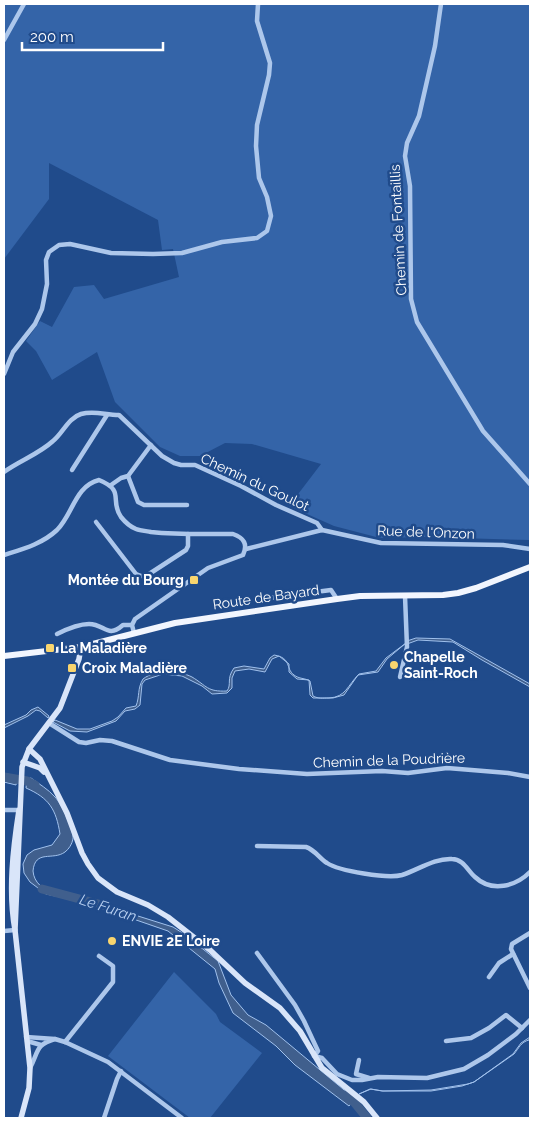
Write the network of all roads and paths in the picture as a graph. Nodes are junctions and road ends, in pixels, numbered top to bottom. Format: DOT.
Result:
graph roads {
  1 [pos="24,4"];
  2 [pos="258,4"];
  3 [pos="441,4"];
  4 [pos="4,40"];
  5 [pos="4,374"];
  6 [pos="107,416"];
  7 [pos="151,445"];
  8 [pos="72,470"];
  9 [pos="4,472"];
  10 [pos="128,476"];
  11 [pos="530,484"];
  12 [pos="111,486"];
  13 [pos="187,505"];
  14 [pos="96,522"];
  15 [pos="322,530"];
  16 [pos="188,534"];
  17 [pos="246,548"];
  18 [pos="530,548"];
  19 [pos="4,555"];
  20 [pos="530,567"];
  21 [pos="405,596"];
  22 [pos="337,599"];
  23 [pos="261,600"];
  24 [pos="132,625"];
  25 [pos="134,633"];
  26 [pos="57,634"];
  27 [pos="81,647"];
  28 [pos="4,656"];
  29 [pos="400,677"];
  30 [pos="49,723"];
  31 [pos="29,749"];
  32 [pos="23,762"];
  33 [pos="48,775"];
  34 [pos="530,777"];
  35 [pos="4,810"];
  36 [pos="19,810"];
  37 [pos="258,846"];
  38 [pos="530,872"];
  39 [pos="15,930"];
  40 [pos="4,931"];
  41 [pos="530,933"];
  42 [pos="257,953"];
  43 [pos="514,954"];
  44 [pos="99,956"];
  45 [pos="489,976"];
  46 [pos="530,988"];
  47 [pos="530,1020"];
  48 [pos="522,1028"];
  49 [pos="27,1039"];
  50 [pos="55,1039"];
  51 [pos="446,1041"];
  52 [pos="65,1042"];
  53 [pos="41,1045"];
  54 [pos="314,1056"];
  55 [pos="359,1060"];
  56 [pos="30,1068"];
  57 [pos="122,1071"];
  58 [pos="370,1078"];
  59 [pos="21,1118"];
  60 [pos="104,1118"];
  61 [pos="182,1118"];
  62 [pos="377,1118"];
  1 -- 4 [label="street"];
  2 -- 5 [label="street"];
  3 -- 11 [label="street, Chemin de Fontaillis"];
  6 -- 7 [label="street, Chemin du Goulot"];
  6 -- 8 [label="street"];
  6 -- 9 [label="street, Chemin du Goulot"];
  7 -- 10 [label="street"];
  7 -- 15 [label="street, Chemin du Goulot"];
  10 -- 12 [label="street"];
  10 -- 13 [label="street"];
  12 -- 16 [label="street"];
  12 -- 19 [label="street"];
  14 -- 16 [label="street"];
  15 -- 17 [label="street"];
  15 -- 18 [label="street, Rue de l'Onzon"];
  16 -- 17 [label="street"];
  17 -- 24 [label="street"];
  20 -- 21 [label="main road, Route de Bayard"];
  21 -- 22 [label="main road, Route de Bayard"];
  21 -- 29 [label="street"];
  22 -- 23 [label="street"];
  22 -- 25 [label="main road, Route de Bayard"];
  24 -- 25 [label="street"];
  24 -- 26 [label="street"];
  25 -- 27 [label="main road, Route de Bayard"];
  27 -- 28 [label="main road, Route de Bayard"];
  27 -- 30 [label="main road"];
  30 -- 31 [label="main road"];
  30 -- 34 [label="street, Chemin de la Poudrière"];
  31 -- 32 [label="main road"];
  31 -- 33 [label="main road"];
  32 -- 33 [label="main road"];
  32 -- 36 [label="main road"];
  33 -- 54 [label="main road"];
  35 -- 36 [label="street"];
  36 -- 39 [label="main road"];
  37 -- 38 [label="street"];
  39 -- 40 [label="street"];
  39 -- 49 [label="main road"];
  41 -- 43 [label="street"];
  42 -- 54 [label="street"];
  43 -- 45 [label="street"];
  43 -- 46 [label="street"];
  44 -- 52 [label="street"];
  47 -- 48 [label="street"];
  48 -- 51 [label="street"];
  48 -- 58 [label="street"];
  49 -- 50 [label="street"];
  49 -- 53 [label="street"];
  49 -- 56 [label="main road"];
  50 -- 52 [label="street"];
  50 -- 53 [label="street"];
  52 -- 57 [label="street"];
  53 -- 56 [label="street"];
  54 -- 58 [label="street"];
  54 -- 62 [label="main road"];
  55 -- 58 [label="street"];
  56 -- 59 [label="main road"];
  57 -- 60 [label="street"];
  57 -- 61 [label="street"];
}
